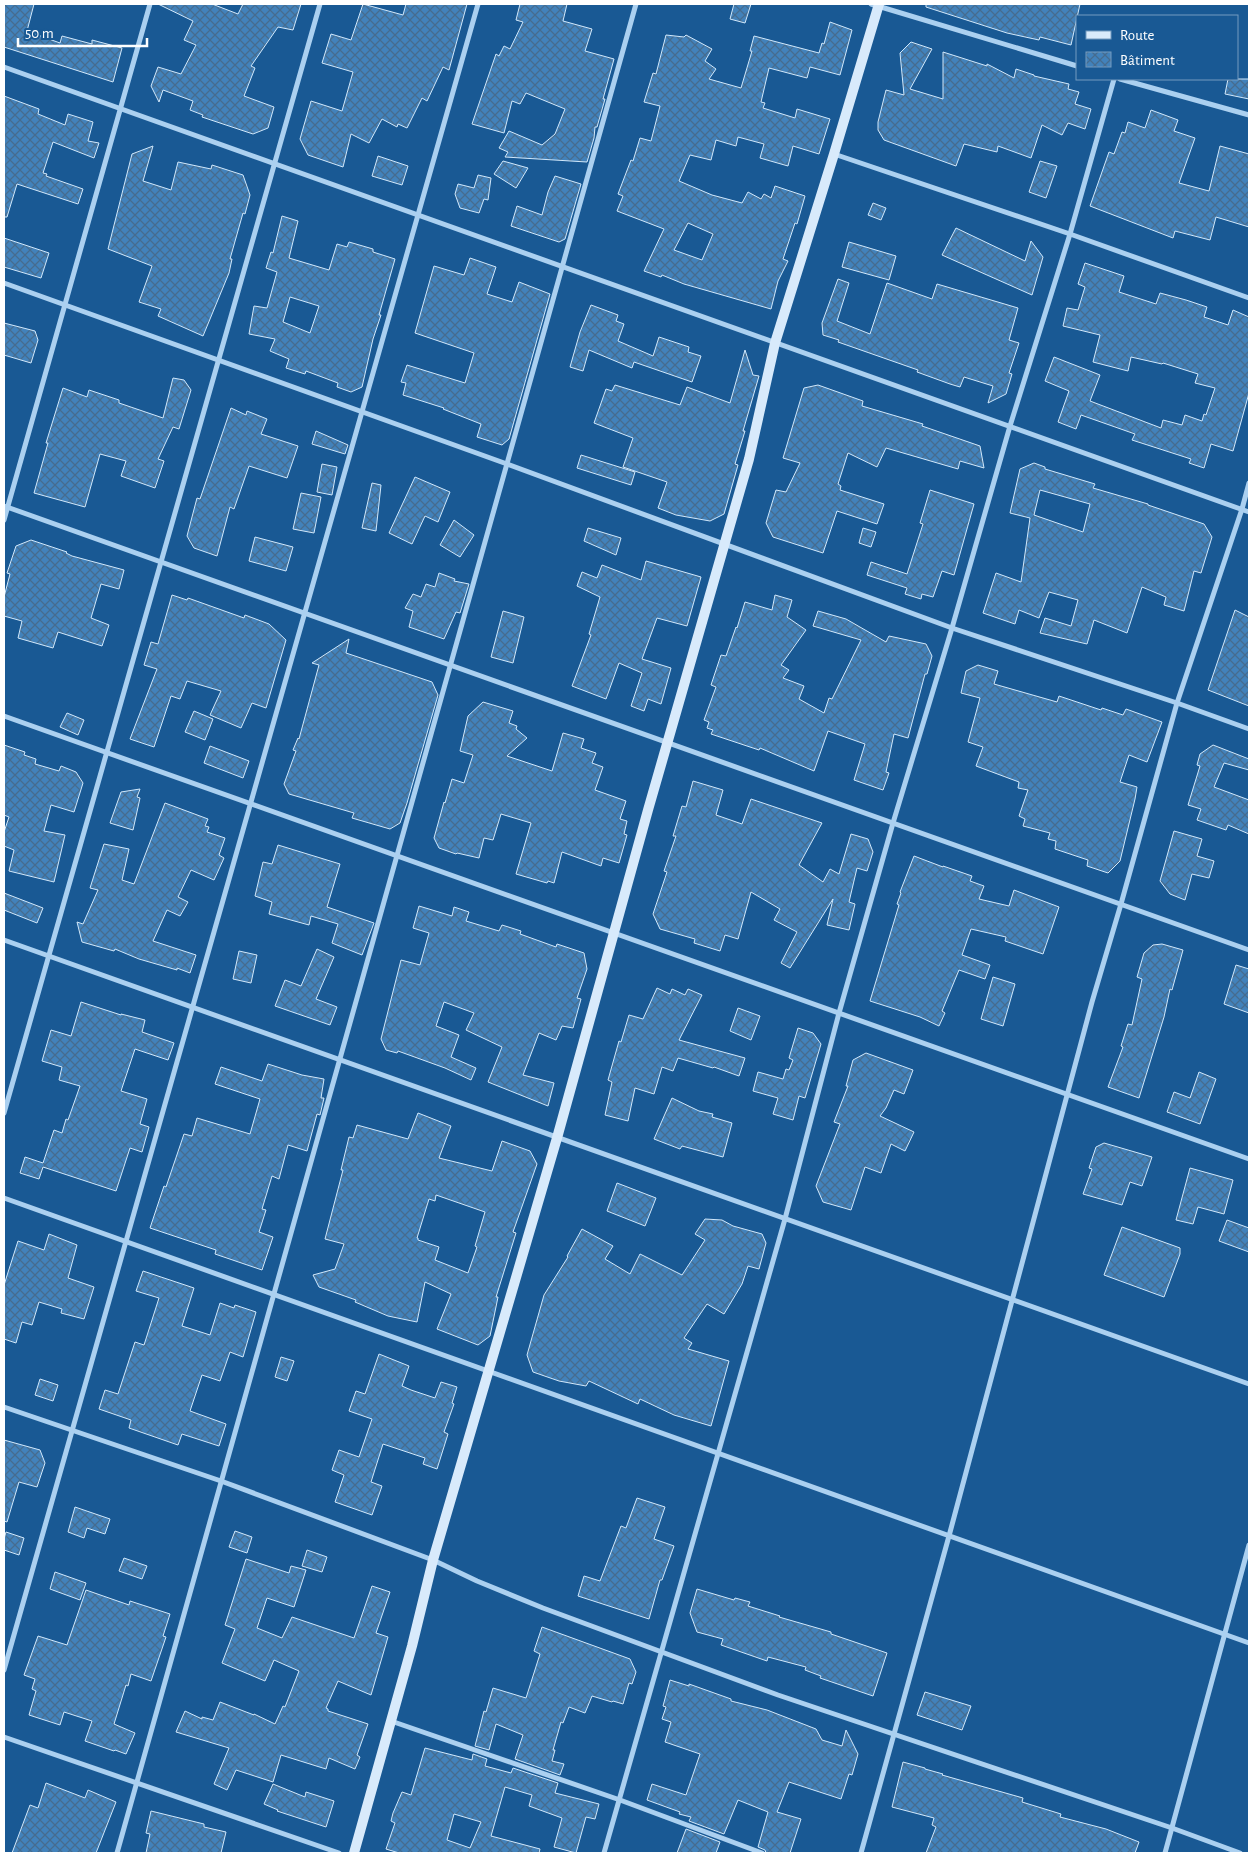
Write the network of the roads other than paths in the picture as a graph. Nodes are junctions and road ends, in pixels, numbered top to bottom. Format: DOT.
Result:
graph roads {
  1 [pos="150,4"];
  2 [pos="320,4"];
  3 [pos="478,4"];
  4 [pos="636,4"];
  5 [pos="876,4"];
  6 [pos="1076,66"];
  7 [pos="4,68"];
  8 [pos="1114,80"];
  9 [pos="1124,80"];
  10 [pos="120,109"];
  11 [pos="1249,115"];
  12 [pos="834,154"];
  13 [pos="275,164"];
  14 [pos="418,215"];
  15 [pos="1070,234"];
  16 [pos="562,267"];
  17 [pos="4,283"];
  18 [pos="1249,298"];
  19 [pos="65,305"];
  20 [pos="775,343"];
  21 [pos="219,360"];
  22 [pos="362,412"];
  23 [pos="1010,426"];
  24 [pos="507,464"];
  25 [pos="1249,483"];
  26 [pos="6,507"];
  27 [pos="1242,509"];
  28 [pos="1249,512"];
  29 [pos="4,520"];
  30 [pos="724,544"];
  31 [pos="161,562"];
  32 [pos="304,614"];
  33 [pos="952,628"];
  34 [pos="450,666"];
  35 [pos="1177,703"];
  36 [pos="4,716"];
  37 [pos="1249,729"];
  38 [pos="668,743"];
  39 [pos="107,752"];
  40 [pos="250,804"];
  41 [pos="893,823"];
  42 [pos="397,856"];
  43 [pos="1121,904"];
  44 [pos="614,933"];
  45 [pos="4,940"];
  46 [pos="1249,950"];
  47 [pos="48,956"];
  48 [pos="192,1008"];
  49 [pos="839,1013"];
  50 [pos="340,1061"];
  51 [pos="1066,1094"];
  52 [pos="4,1113"];
  53 [pos="557,1138"];
  54 [pos="1249,1159"];
  55 [pos="4,1198"];
  56 [pos="785,1219"];
  57 [pos="125,1242"];
  58 [pos="274,1295"];
  59 [pos="1012,1300"];
  60 [pos="489,1372"];
  61 [pos="1249,1384"];
  62 [pos="4,1406"];
  63 [pos="72,1430"];
  64 [pos="717,1453"];
  65 [pos="221,1482"];
  66 [pos="949,1536"];
  67 [pos="1249,1545"];
  68 [pos="433,1560"];
  69 [pos="1224,1634"];
  70 [pos="1249,1643"];
  71 [pos="662,1652"];
  72 [pos="4,1670"];
  73 [pos="390,1721"];
  74 [pos="894,1735"];
  75 [pos="4,1737"];
  76 [pos="136,1784"];
  77 [pos="620,1800"];
  78 [pos="1172,1828"];
  79 [pos="117,1853"];
  80 [pos="339,1853"];
  81 [pos="354,1853"];
  82 [pos="604,1853"];
  83 [pos="762,1853"];
  84 [pos="861,1853"];
  85 [pos="1165,1853"];
  86 [pos="1240,1853"];
  1 -- 10 [label="street"];
  2 -- 13 [label="street"];
  3 -- 14 [label="street"];
  4 -- 16 [label="street"];
  5 -- 6 [label="street"];
  5 -- 12 [label="street"];
  7 -- 10 [label="street"];
  8 -- 15 [label="street"];
  9 -- 11 [label="street"];
  10 -- 13 [label="street"];
  10 -- 19 [label="street"];
  12 -- 15 [label="street"];
  12 -- 20 [label="street"];
  13 -- 14 [label="street"];
  13 -- 21 [label="street"];
  14 -- 16 [label="street"];
  14 -- 22 [label="street"];
  15 -- 18 [label="street"];
  15 -- 23 [label="street"];
  16 -- 20 [label="street"];
  16 -- 24 [label="street"];
  17 -- 19 [label="street"];
  19 -- 21 [label="street"];
  19 -- 26 [label="street"];
  20 -- 23 [label="street"];
  20 -- 30 [label="street"];
  21 -- 22 [label="street"];
  21 -- 31 [label="street"];
  22 -- 24 [label="street"];
  22 -- 32 [label="street"];
  23 -- 27 [label="street"];
  23 -- 33 [label="street"];
  24 -- 30 [label="street"];
  24 -- 34 [label="street"];
  25 -- 27 [label="street"];
  26 -- 29 [label="street"];
  26 -- 31 [label="street"];
  27 -- 28 [label="street"];
  27 -- 35 [label="street"];
  30 -- 33 [label="street"];
  30 -- 38 [label="street"];
  31 -- 32 [label="street"];
  31 -- 39 [label="street"];
  32 -- 34 [label="street"];
  32 -- 40 [label="street"];
  33 -- 35 [label="street"];
  33 -- 41 [label="street"];
  34 -- 38 [label="street"];
  34 -- 42 [label="street"];
  35 -- 37 [label="street"];
  35 -- 43 [label="street"];
  36 -- 39 [label="street"];
  38 -- 41 [label="street"];
  38 -- 44 [label="street"];
  39 -- 40 [label="street"];
  39 -- 47 [label="street"];
  40 -- 42 [label="street"];
  40 -- 48 [label="street"];
  41 -- 43 [label="street"];
  41 -- 49 [label="street"];
  42 -- 44 [label="street"];
  42 -- 50 [label="street"];
  43 -- 46 [label="street"];
  43 -- 51 [label="street"];
  44 -- 49 [label="street"];
  44 -- 53 [label="street"];
  45 -- 47 [label="street"];
  47 -- 48 [label="street"];
  47 -- 52 [label="street"];
  48 -- 50 [label="street"];
  48 -- 57 [label="street"];
  49 -- 51 [label="street"];
  49 -- 56 [label="street"];
  50 -- 53 [label="street"];
  50 -- 58 [label="street"];
  51 -- 54 [label="street"];
  51 -- 59 [label="street"];
  53 -- 56 [label="street"];
  53 -- 60 [label="street"];
  55 -- 57 [label="street"];
  56 -- 59 [label="street"];
  56 -- 64 [label="street"];
  57 -- 58 [label="street"];
  57 -- 63 [label="street"];
  58 -- 60 [label="street"];
  58 -- 65 [label="street"];
  59 -- 61 [label="street"];
  59 -- 66 [label="street"];
  60 -- 64 [label="street"];
  60 -- 68 [label="street"];
  62 -- 63 [label="street"];
  63 -- 65 [label="street"];
  63 -- 72 [label="street"];
  64 -- 66 [label="street"];
  64 -- 71 [label="street"];
  65 -- 68 [label="street"];
  65 -- 76 [label="street"];
  66 -- 69 [label="street"];
  66 -- 74 [label="street"];
  67 -- 69 [label="street"];
  68 -- 71 [label="street"];
  68 -- 73 [label="street"];
  69 -- 70 [label="street"];
  69 -- 78 [label="street"];
  71 -- 74 [label="street"];
  71 -- 77 [label="street"];
  73 -- 77 [label="street"];
  73 -- 81 [label="street"];
  74 -- 78 [label="street"];
  74 -- 84 [label="street"];
  75 -- 76 [label="street"];
  76 -- 79 [label="street"];
  76 -- 80 [label="street"];
  77 -- 82 [label="street"];
  77 -- 83 [label="street"];
  78 -- 85 [label="street"];
  78 -- 86 [label="street"];
}
